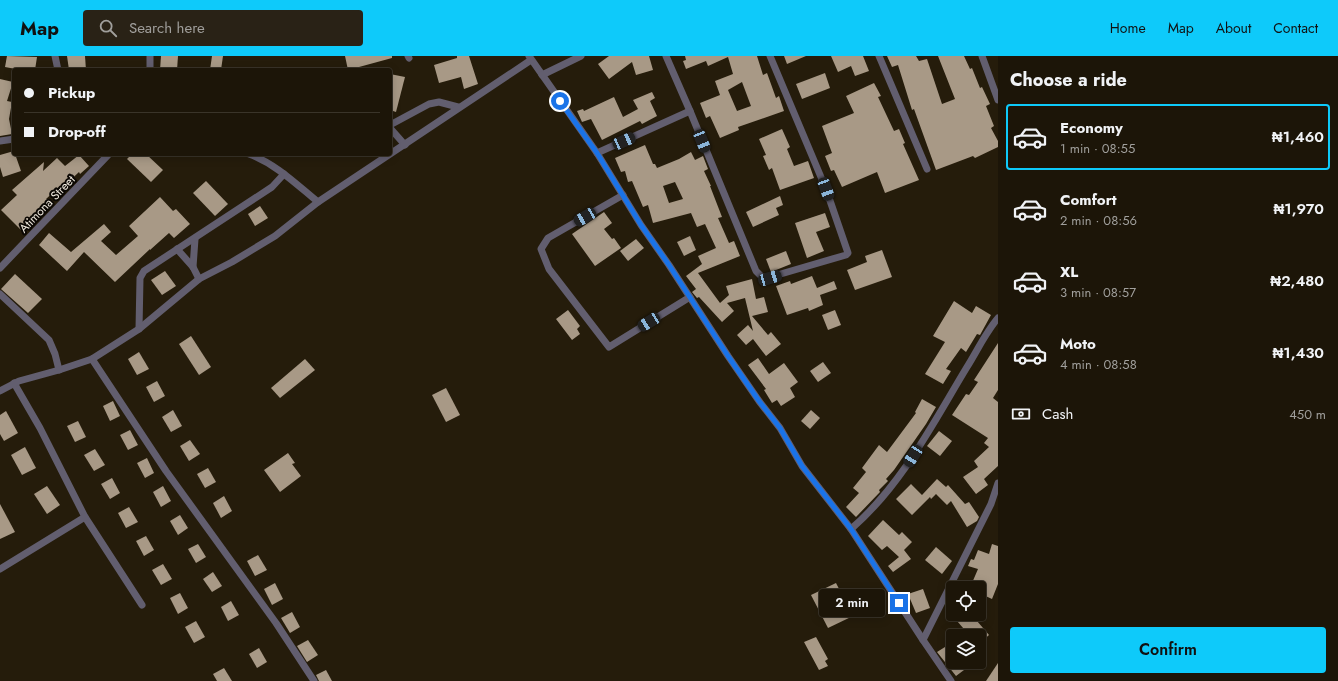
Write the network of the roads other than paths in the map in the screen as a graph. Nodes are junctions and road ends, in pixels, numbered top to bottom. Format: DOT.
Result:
graph roads {
  1 [pos="55,56"];
  2 [pos="150,56"];
  3 [pos="580,56"];
  4 [pos="666,56"];
  5 [pos="770,56"];
  6 [pos="879,56"];
  7 [pos="982,56"];
  8 [pos="530,58"];
  9 [pos="58,68"];
  10 [pos="150,68"];
  11 [pos="542,75"];
  12 [pos="998,100"];
  13 [pos="458,107"];
  14 [pos="690,112"];
  15 [pos="392,124"];
  16 [pos="392,130"];
  17 [pos="12,139"];
  18 [pos="0,141"];
  19 [pos="405,145"];
  20 [pos="597,153"];
  21 [pos="392,154"];
  22 [pos="108,156"];
  23 [pos="254,156"];
  24 [pos="388,156"];
  25 [pos="927,169"];
  26 [pos="284,174"];
  27 [pos="623,195"];
  28 [pos="318,202"];
  29 [pos="195,239"];
  30 [pos="177,249"];
  31 [pos="0,268"];
  32 [pos="193,268"];
  33 [pos="199,279"];
  34 [pos="0,294"];
  35 [pos="690,297"];
  36 [pos="998,318"];
  37 [pos="139,329"];
  38 [pos="92,359"];
  39 [pos="59,370"];
  40 [pos="14,383"];
  41 [pos="0,391"];
  42 [pos="998,483"];
  43 [pos="996,495"];
  44 [pos="85,517"];
  45 [pos="851,529"];
  46 [pos="0,568"];
  47 [pos="142,605"];
  48 [pos="923,640"];
  49 [pos="314,681"];
  50 [pos="951,681"];
  1 -- 9 [label="street"];
  2 -- 10 [label="street"];
  3 -- 11 [label="street"];
  4 -- 14 [label="street"];
  5 -- 14 [label="street"];
  6 -- 25 [label="street"];
  7 -- 12 [label="street"];
  8 -- 11 [label="street"];
  8 -- 13 [label="street"];
  11 -- 20 [label="street"];
  13 -- 15 [label="street"];
  13 -- 19 [label="street"];
  14 -- 20 [label="street"];
  16 -- 19 [label="street"];
  17 -- 18 [label="street"];
  19 -- 21 [label="street"];
  20 -- 27 [label="street"];
  22 -- 31 [label="street, Atimona Street"];
  23 -- 26 [label="street"];
  24 -- 28 [label="street"];
  26 -- 28 [label="street"];
  26 -- 29 [label="street"];
  27 -- 35 [label="street"];
  27 -- 35 [label="street"];
  28 -- 33 [label="street"];
  29 -- 30 [label="street"];
  29 -- 32 [label="street"];
  30 -- 32 [label="street"];
  30 -- 37 [label="street"];
  32 -- 33 [label="street"];
  33 -- 37 [label="street"];
  34 -- 39 [label="street"];
  35 -- 45 [label="street"];
  36 -- 45 [label="street"];
  37 -- 38 [label="street"];
  38 -- 39 [label="street"];
  38 -- 49 [label="street"];
  39 -- 40 [label="street"];
  40 -- 41 [label="street"];
  40 -- 44 [label="street"];
  42 -- 43 [label="street"];
  43 -- 48 [label="street"];
  44 -- 46 [label="street"];
  44 -- 47 [label="street"];
  45 -- 48 [label="street"];
  48 -- 50 [label="street"];
}
